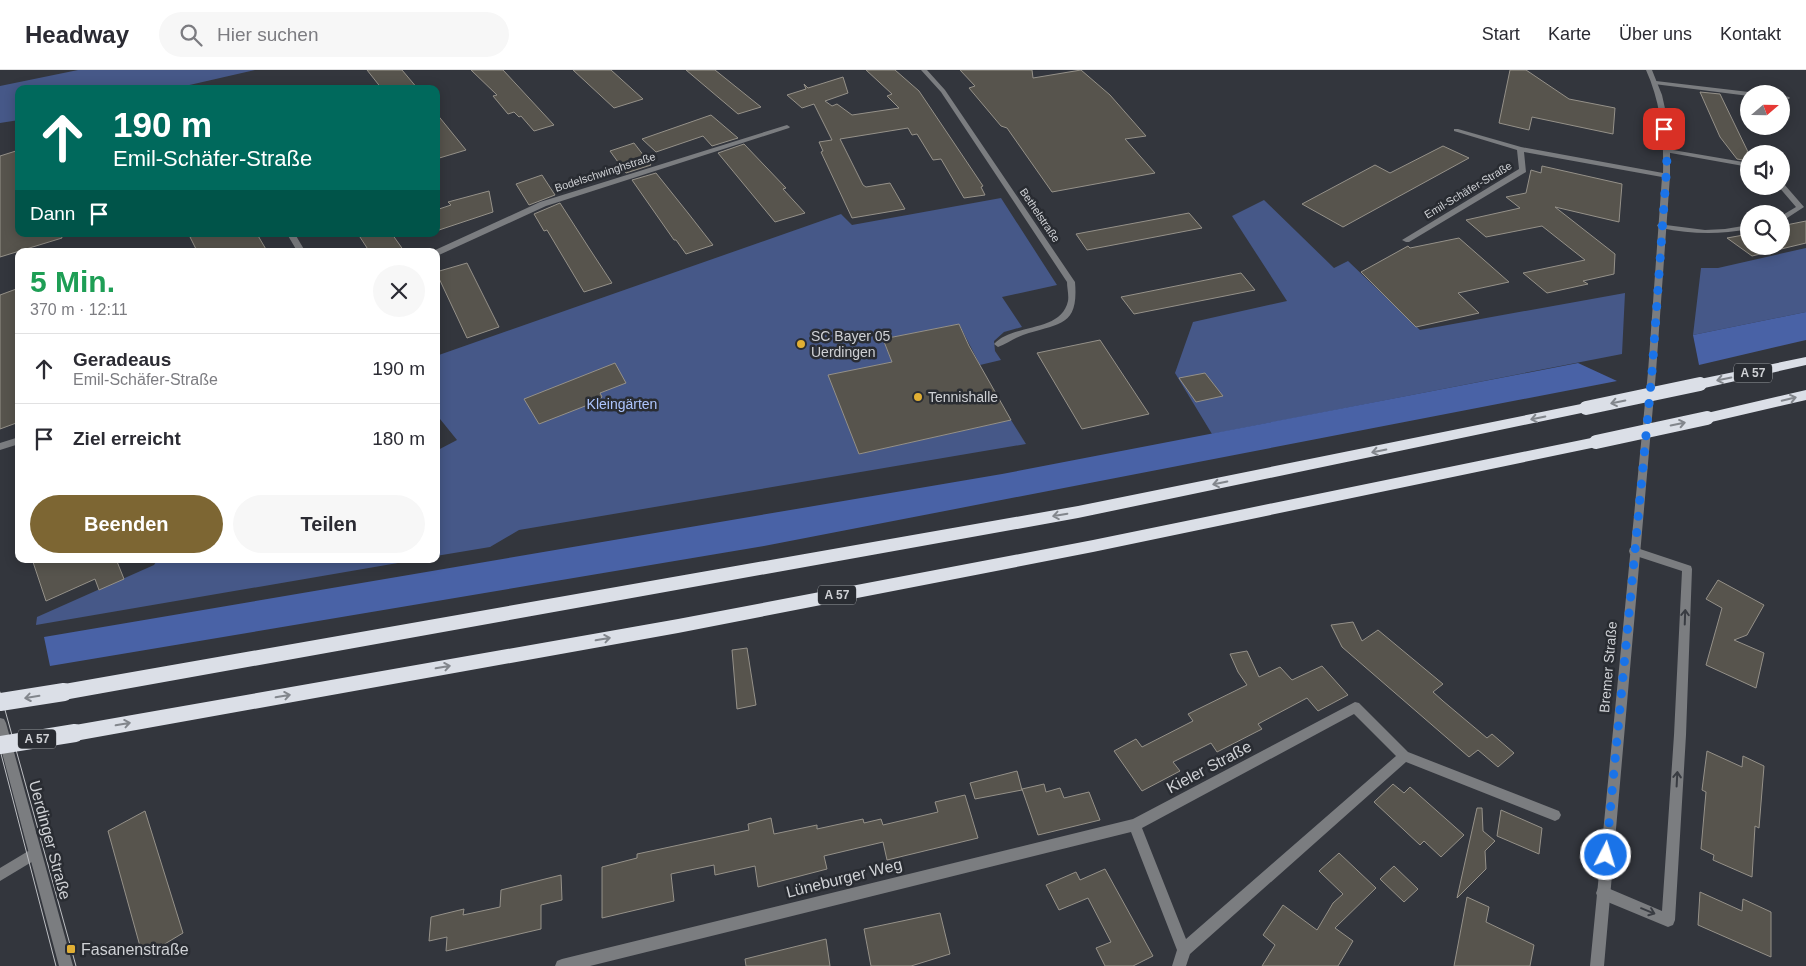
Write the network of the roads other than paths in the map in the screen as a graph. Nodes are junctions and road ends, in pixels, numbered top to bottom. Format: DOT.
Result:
graph roads {
  1 [pos="924,70"];
  2 [pos="1649,70"];
  3 [pos="1656,83"];
  4 [pos="1740,93"];
  5 [pos="787,127"];
  6 [pos="1456,130"];
  7 [pos="1520,149"];
  8 [pos="1667,151"];
  9 [pos="1740,163"];
  10 [pos="1666,176"];
  11 [pos="1789,195"];
  12 [pos="1790,214"];
  13 [pos="1661,226"];
  14 [pos="1740,229"];
  15 [pos="1406,240"];
  16 [pos="440,252"];
  17 [pos="998,344"];
  18 [pos="1806,361"];
  19 [pos="1806,395"];
  20 [pos="15,441"];
  21 [pos="0,447"];
  22 [pos="1634,551"];
  23 [pos="0,702"];
  24 [pos="0,723"];
  25 [pos="0,745"];
  26 [pos="1404,756"];
  27 [pos="1555,815"];
  28 [pos="1135,825"];
  29 [pos="34,853"];
  30 [pos="0,875"];
  31 [pos="1603,893"];
  32 [pos="1184,950"];
  33 [pos="66,966"];
  34 [pos="562,966"];
  35 [pos="1179,966"];
  36 [pos="1597,966"];
  1 -- 17 [label="street, Bethelstraße"];
  2 -- 3 [label="street"];
  3 -- 4 [label="street"];
  3 -- 8 [label="street"];
  5 -- 16 [label="street, Bodelschwinghstraße"];
  6 -- 7 [label="street, Emil-Schäfer-Straße"];
  7 -- 10 [label="street, Emil-Schäfer-Straße"];
  7 -- 15 [label="street, Emil-Schäfer-Straße"];
  8 -- 9 [label="street"];
  8 -- 10 [label="street"];
  10 -- 13 [label="street"];
  11 -- 12 [label="street"];
  13 -- 14 [label="street"];
  13 -- 22 [label="street, Bremer Straße"];
  18 -- 23 [label="highway, A 57, one-way, bridge"];
  25 -- 19 [label="highway, A 57, one-way, bridge"];
  20 -- 21 [label="street"];
  22 -- 31 [label="street, Bremer Straße"];
  31 -- 22 [label="street, one-way"];
  24 -- 29 [label="street, Uerdinger Straße"];
  26 -- 27 [label="street, Kieler Straße"];
  26 -- 28 [label="street, Kieler Straße"];
  26 -- 32 [label="street"];
  28 -- 32 [label="street"];
  28 -- 34 [label="street, Lüneburger Weg"];
  29 -- 30 [label="street"];
  29 -- 33 [label="street, Uerdinger Straße"];
  31 -- 36 [label="street, Bremer Straße"];
  32 -- 35 [label="street"];
}
